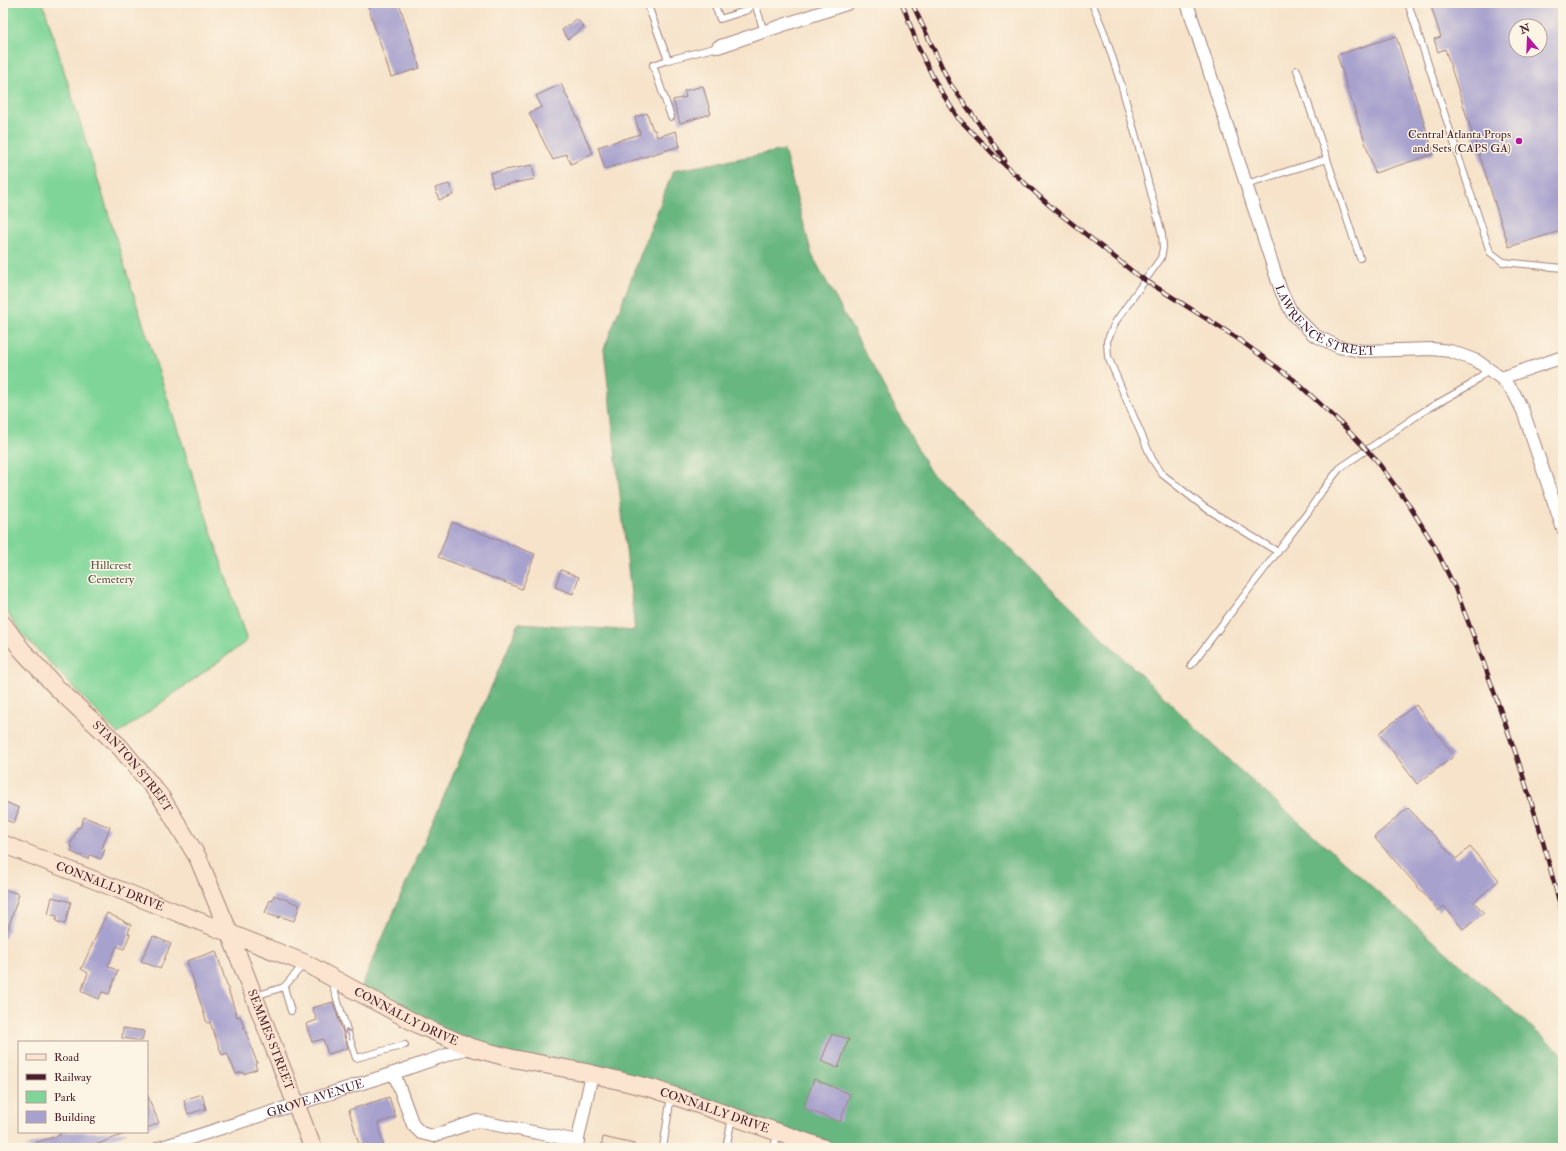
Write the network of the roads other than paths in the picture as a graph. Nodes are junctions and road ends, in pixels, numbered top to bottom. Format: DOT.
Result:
graph roads {
  1 [pos="647,3"];
  2 [pos="714,3"];
  3 [pos="751,3"];
  4 [pos="755,3"];
  5 [pos="849,3"];
  6 [pos="1092,3"];
  7 [pos="1188,3"];
  8 [pos="1408,3"];
  9 [pos="833,6"];
  10 [pos="764,32"];
  11 [pos="718,47"];
  12 [pos="668,60"];
  13 [pos="1297,70"];
  14 [pos="671,117"];
  15 [pos="1327,159"];
  16 [pos="1246,184"];
  17 [pos="1360,258"];
  18 [pos="1563,268"];
  19 [pos="1563,357"];
  20 [pos="1489,369"];
  21 [pos="1501,378"];
  22 [pos="1563,529"];
  23 [pos="1278,552"];
  24 [pos="3,624"];
  25 [pos="1191,665"];
  26 [pos="3,844"];
  27 [pos="229,932"];
  28 [pos="305,963"];
  29 [pos="329,976"];
  30 [pos="284,986"];
  31 [pos="254,996"];
  32 [pos="292,1011"];
  33 [pos="405,1045"];
  34 [pos="470,1047"];
  35 [pos="394,1073"];
  36 [pos="592,1074"];
  37 [pos="671,1095"];
  38 [pos="296,1104"];
  39 [pos="732,1116"];
  40 [pos="775,1140"];
  41 [pos="577,1144"];
  42 [pos="159,1148"];
  43 [pos="313,1148"];
  44 [pos="662,1148"];
  45 [pos="726,1148"];
  46 [pos="823,1148"];
  1 -- 12 [label="lane"];
  2 -- 3 [label="lane"];
  4 -- 10 [label="lane"];
  5 -- 9 [label="street"];
  6 -- 23 [label="lane"];
  7 -- 16 [label="street, LAWRENCE STREET"];
  8 -- 18 [label="lane"];
  9 -- 10 [label="street"];
  10 -- 11 [label="street"];
  11 -- 12 [label="lane"];
  12 -- 14 [label="lane"];
  13 -- 15 [label="lane"];
  15 -- 16 [label="lane"];
  15 -- 17 [label="lane"];
  16 -- 20 [label="street, LAWRENCE STREET"];
  19 -- 21 [label="street"];
  20 -- 21 [label="street, LAWRENCE STREET"];
  20 -- 23 [label="lane"];
  21 -- 22 [label="street, LAWRENCE STREET"];
  23 -- 25 [label="lane"];
  24 -- 27 [label="street, STANTON STREET"];
  26 -- 27 [label="street, CONNALLY DRIVE"];
  27 -- 28 [label="street, CONNALLY DRIVE"];
  27 -- 31 [label="street, SEMMES STREET"];
  28 -- 29 [label="street, CONNALLY DRIVE"];
  28 -- 30 [label="lane"];
  33 -- 29 [label="lane, one-way"];
  29 -- 34 [label="street, CONNALLY DRIVE"];
  30 -- 31 [label="lane"];
  30 -- 32 [label="lane"];
  31 -- 38 [label="street, SEMMES STREET"];
  34 -- 35 [label="street, GROVE AVENUE"];
  34 -- 36 [label="street, CONNALLY DRIVE"];
  35 -- 38 [label="street, GROVE AVENUE"];
  35 -- 41 [label="street"];
  36 -- 37 [label="street, CONNALLY DRIVE"];
  36 -- 41 [label="street"];
  37 -- 39 [label="street, CONNALLY DRIVE"];
  37 -- 44 [label="lane"];
  38 -- 42 [label="street, GROVE AVENUE"];
  38 -- 43 [label="street, SEMMES STREET"];
  39 -- 40 [label="street, CONNALLY DRIVE"];
  39 -- 45 [label="lane"];
  40 -- 46 [label="street, CONNALLY DRIVE"];
}
